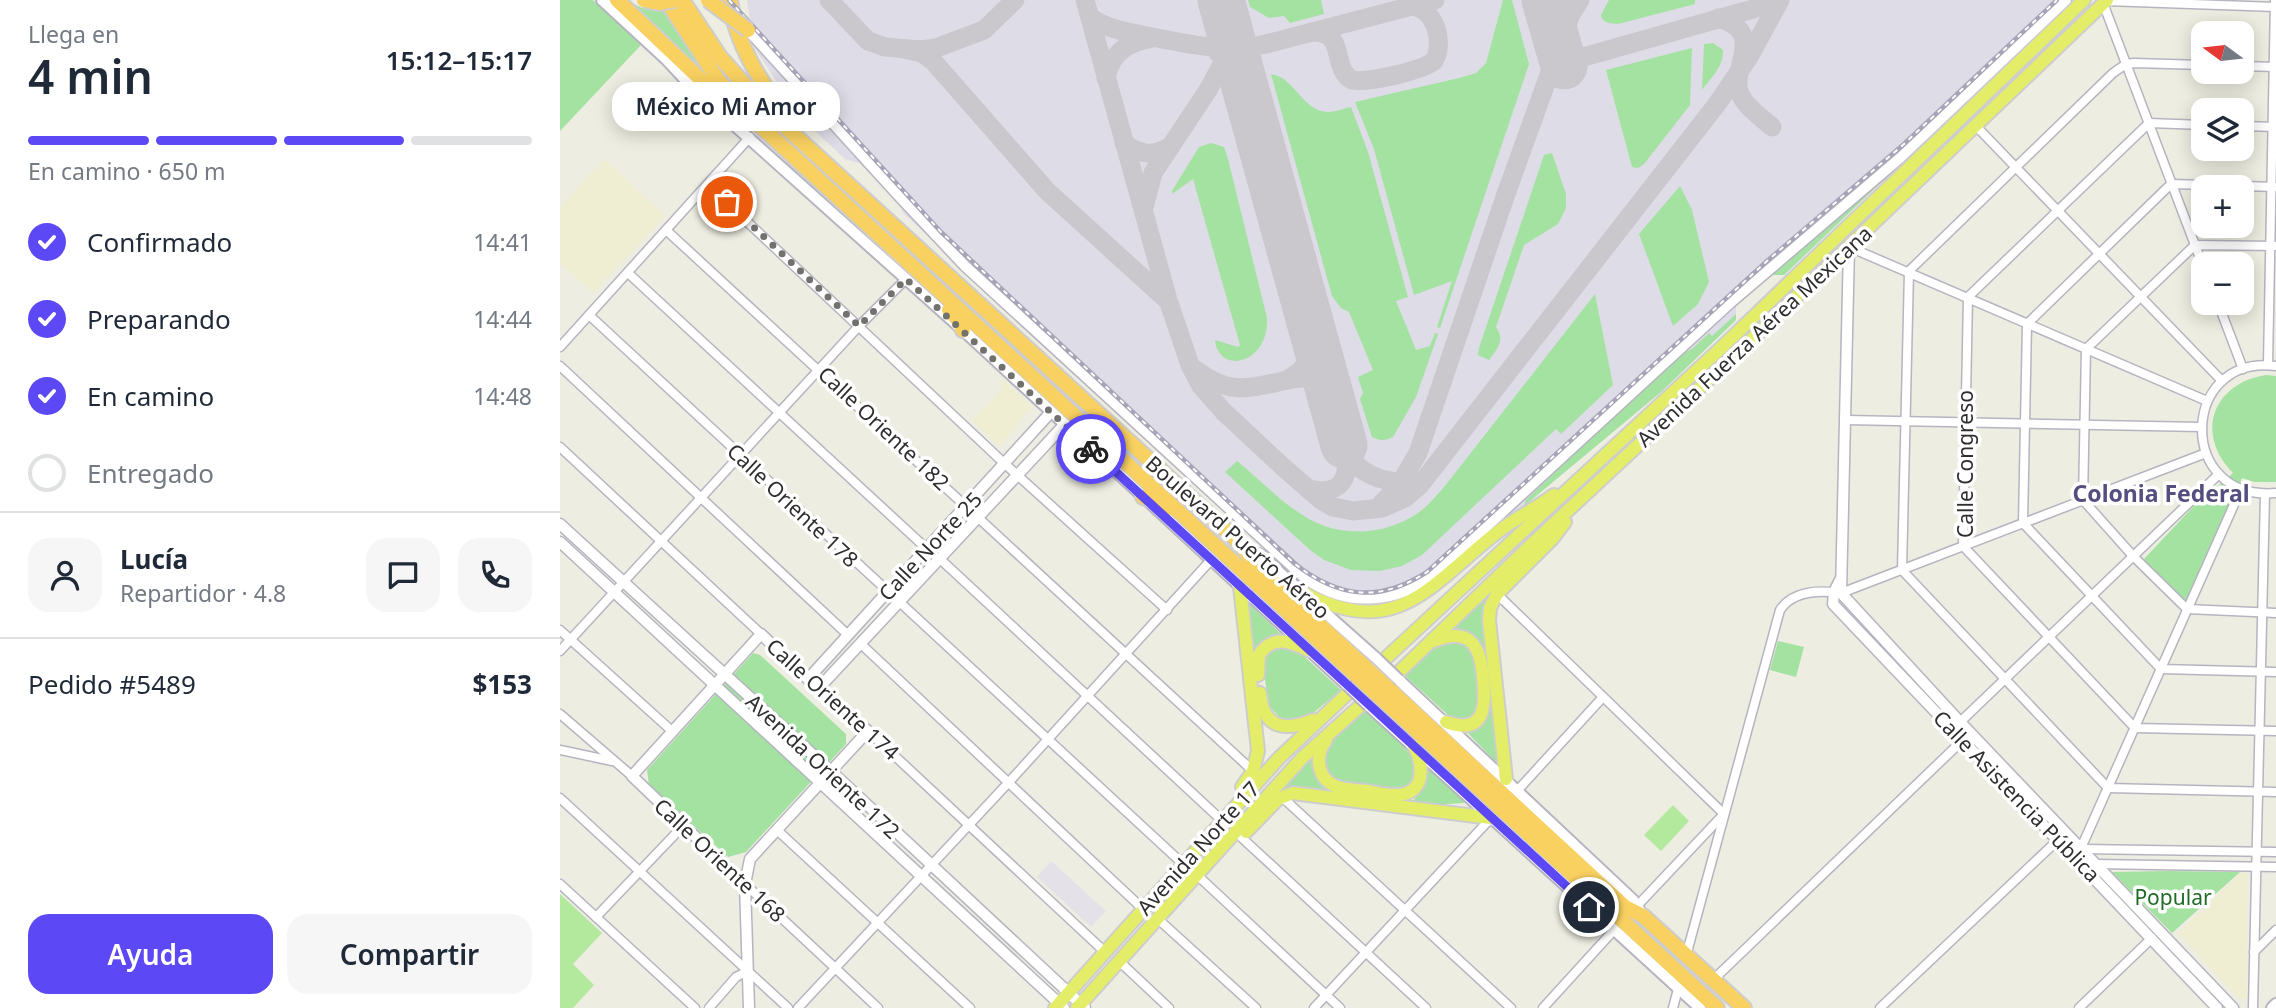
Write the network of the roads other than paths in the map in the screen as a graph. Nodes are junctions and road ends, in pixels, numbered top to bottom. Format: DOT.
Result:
graph roads {
  1 [pos="602,0"];
  2 [pos="617,0"];
  3 [pos="644,0"];
  4 [pos="666,0"];
  5 [pos="675,0"];
  6 [pos="682,0"];
  7 [pos="708,0"];
  8 [pos="730,0"];
  9 [pos="2066,0"];
  10 [pos="2084,0"];
  11 [pos="2105,1"];
  12 [pos="2275,4"];
  13 [pos="748,30"];
  14 [pos="682,62"];
  15 [pos="2126,64"];
  16 [pos="2191,65"];
  17 [pos="2254,66"];
  18 [pos="2275,67"];
  19 [pos="713,106"];
  20 [pos="2149,124"];
  21 [pos="1975,125"];
  22 [pos="2191,125"];
  23 [pos="2254,126"];
  24 [pos="2275,127"];
  25 [pos="750,137"];
  26 [pos="772,138"];
  27 [pos="808,147"];
  28 [pos="2017,167"];
  29 [pos="2171,184"];
  30 [pos="708,185"];
  31 [pos="2274,187"];
  32 [pos="2057,211"];
  33 [pos="666,230"];
  34 [pos="2195,245"];
  35 [pos="2274,245"];
  36 [pos="1849,247"];
  37 [pos="2198,252"];
  38 [pos="2098,253"];
  39 [pos="1909,271"];
  40 [pos="628,272"];
  41 [pos="906,279"];
  42 [pos="939,291"];
  43 [pos="2140,296"];
  44 [pos="1968,297"];
  45 [pos="589,315"];
  46 [pos="2223,315"];
  47 [pos="2027,324"];
  48 [pos="859,326"];
  49 [pos="963,330"];
  50 [pos="560,347"];
  51 [pos="2085,349"];
  52 [pos="2272,365"];
  53 [pos="560,366"];
  54 [pos="820,369"];
  55 [pos="2244,369"];
  56 [pos="2222,381"];
  57 [pos="2207,401"];
  58 [pos="1051,412"];
  59 [pos="780,413"];
  60 [pos="1846,420"];
  61 [pos="1905,420"];
  62 [pos="1965,422"];
  63 [pos="1065,424"];
  64 [pos="2024,424"];
  65 [pos="2083,424"];
  66 [pos="2201,427"];
  67 [pos="560,447"];
  68 [pos="2206,453"];
  69 [pos="741,457"];
  70 [pos="1602,460"];
  71 [pos="1005,464"];
  72 [pos="1017,474"];
  73 [pos="2219,474"];
  74 [pos="2241,489"];
  75 [pos="2276,493"];
  76 [pos="1586,494"];
  77 [pos="2265,494"];
  78 [pos="1143,497"];
  79 [pos="702,499"];
  80 [pos="2082,500"];
  81 [pos="967,506"];
  82 [pos="978,516"];
  83 [pos="2023,523"];
  84 [pos="560,524"];
  85 [pos="1199,530"];
  86 [pos="662,541"];
  87 [pos="560,542"];
  88 [pos="1241,544"];
  89 [pos="1963,546"];
  90 [pos="927,549"];
  91 [pos="2133,556"];
  92 [pos="939,558"];
  93 [pos="1211,560"];
  94 [pos="1902,570"];
  95 [pos="623,583"];
  96 [pos="1240,587"];
  97 [pos="888,592"];
  98 [pos="614,593"];
  99 [pos="1304,593"];
  100 [pos="1837,593"];
  101 [pos="1497,594"];
  102 [pos="2090,597"];
  103 [pos="898,602"];
  104 [pos="2187,609"];
  105 [pos="1167,610"];
  106 [pos="2276,612"];
  107 [pos="2262,613"];
  108 [pos="560,630"];
  109 [pos="761,634"];
  110 [pos="847,634"];
  111 [pos="2049,637"];
  112 [pos="570,640"];
  113 [pos="1433,641"];
  114 [pos="861,644"];
  115 [pos="1308,650"];
  116 [pos="560,651"];
  117 [pos="1127,653"];
  118 [pos="2161,669"];
  119 [pos="2261,672"];
  120 [pos="2276,672"];
  121 [pos="1363,673"];
  122 [pos="724,674"];
  123 [pos="808,679"];
  124 [pos="2005,679"];
  125 [pos="714,684"];
  126 [pos="818,689"];
  127 [pos="1383,691"];
  128 [pos="1087,697"];
  129 [pos="1602,697"];
  130 [pos="560,714"];
  131 [pos="1323,715"];
  132 [pos="1447,722"];
  133 [pos="1956,726"];
  134 [pos="2135,728"];
  135 [pos="672,731"];
  136 [pos="1333,731"];
  137 [pos="2259,731"];
  138 [pos="868,732"];
  139 [pos="2276,732"];
  140 [pos="1967,737"];
  141 [pos="1048,740"];
  142 [pos="1414,746"];
  143 [pos="560,750"];
  144 [pos="614,761"];
  145 [pos="1253,771"];
  146 [pos="832,772"];
  147 [pos="632,776"];
  148 [pos="1506,779"];
  149 [pos="822,782"];
  150 [pos="1009,782"];
  151 [pos="2108,788"];
  152 [pos="1517,791"];
  153 [pos="2258,792"];
  154 [pos="2276,792"];
  155 [pos="1282,797"];
  156 [pos="560,798"];
  157 [pos="1724,814"];
  158 [pos="1216,815"];
  159 [pos="1491,818"];
  160 [pos="969,824"];
  161 [pos="682,827"];
  162 [pos="778,830"];
  163 [pos="2062,836"];
  164 [pos="1241,837"];
  165 [pos="1541,845"];
  166 [pos="2082,849"];
  167 [pos="2256,852"];
  168 [pos="2276,852"];
  169 [pos="1183,864"];
  170 [pos="2096,864"];
  171 [pos="930,866"];
  172 [pos="2256,866"];
  173 [pos="2276,867"];
  174 [pos="1547,868"];
  175 [pos="639,873"];
  176 [pos="921,875"];
  177 [pos="1197,875"];
  178 [pos="560,884"];
  179 [pos="744,884"];
  180 [pos="1143,909"];
  181 [pos="1406,911"];
  182 [pos="1640,911"];
  183 [pos="596,917"];
  184 [pos="1158,919"];
  185 [pos="878,922"];
  186 [pos="1614,930"];
  187 [pos="2276,930"];
  188 [pos="2152,938"];
  189 [pos="1105,951"];
  190 [pos="2254,951"];
  191 [pos="1366,953"];
  192 [pos="1686,956"];
  193 [pos="1119,961"];
  194 [pos="835,968"];
  195 [pos="748,971"];
  196 [pos="1713,980"];
  197 [pos="1678,989"];
  198 [pos="1069,993"];
  199 [pos="1326,995"];
  200 [pos="1060,1006"];
  201 [pos="1081,1007"];
  202 [pos="695,1008"];
  203 [pos="709,1008"];
  204 [pos="750,1008"];
  205 [pos="788,1008"];
  206 [pos="798,1008"];
  207 [pos="878,1008"];
  208 [pos="970,1008"];
  209 [pos="1169,1008"];
  210 [pos="1256,1008"];
  211 [pos="1314,1008"];
  212 [pos="1340,1008"];
  213 [pos="1426,1008"];
  214 [pos="1511,1008"];
  215 [pos="1543,1008"];
  216 [pos="1673,1008"];
  217 [pos="1700,1008"];
  218 [pos="1717,1008"];
  219 [pos="1744,1008"];
  220 [pos="1880,1008"];
  221 [pos="2079,1008"];
  222 [pos="2217,1008"];
  223 [pos="2233,1008"];
  224 [pos="2253,1008"];
  1 -- 19 [label="main road, Boulevard Puerto Aéreo"];
  2 -- 14 [label="highway"];
  3 -- 5 [label="highway, bridge"];
  4 -- 26 [label="highway"];
  6 -- 27 [label="highway, Boulevard Puerto Aéreo"];
  7 -- 13 [label="highway, bridge"];
  8 -- 27 [label="highway"];
  9 -- 13 [label="street"];
  10 -- 70 [label="main road, Avenida Fuerza Aérea Mexicana"];
  11 -- 12 [label="street"];
  11 -- 15 [label="street"];
  11 -- 21 [label="main road, Avenida Fuerza Aérea Mexicana"];
  12 -- 18 [label="street"];
  14 -- 19 [label="highway"];
  14 -- 26 [label="highway"];
  15 -- 16 [label="street"];
  15 -- 20 [label="street"];
  15 -- 28 [label="street"];
  17 -- 18 [label="street"];
  18 -- 24 [label="street"];
  19 -- 25 [label="main road, Boulevard Puerto Aéreo"];
  20 -- 22 [label="street"];
  20 -- 29 [label="street"];
  20 -- 32 [label="street"];
  21 -- 28 [label="street"];
  21 -- 36 [label="main road, Avenida Fuerza Aérea Mexicana"];
  23 -- 24 [label="street"];
  24 -- 31 [label="street"];
  25 -- 30 [label="street"];
  25 -- 41 [label="main road, Boulevard Puerto Aéreo"];
  26 -- 42 [label="highway"];
  27 -- 88 [label="highway, Boulevard Puerto Aéreo"];
  28 -- 32 [label="street"];
  28 -- 39 [label="street"];
  29 -- 31 [label="street"];
  29 -- 34 [label="street"];
  29 -- 38 [label="street"];
  30 -- 33 [label="street"];
  30 -- 48 [label="street"];
  31 -- 35 [label="street"];
  32 -- 38 [label="street"];
  32 -- 44 [label="street"];
  33 -- 40 [label="street"];
  33 -- 54 [label="street, Calle Oriente 182"];
  34 -- 35 [label="street"];
  34 -- 37 [label="street"];
  34 -- 43 [label="street"];
  35 -- 52 [label="street"];
  36 -- 39 [label="street"];
  36 -- 60 [label="street"];
  36 -- 76 [label="main road, Avenida Fuerza Aérea Mexicana"];
  38 -- 43 [label="street"];
  38 -- 47 [label="street"];
  39 -- 44 [label="street"];
  39 -- 61 [label="street"];
  40 -- 45 [label="street"];
  40 -- 59 [label="street"];
  41 -- 48 [label="street"];
  41 -- 49 [label="main road, Boulevard Puerto Aéreo"];
  42 -- 49 [label="highway"];
  42 -- 85 [label="highway"];
  43 -- 51 [label="street"];
  43 -- 56 [label="street"];
  44 -- 47 [label="street"];
  44 -- 62 [label="street, Calle Congreso"];
  45 -- 50 [label="street"];
  45 -- 69 [label="street, Calle Oriente 178"];
  46 -- 55 [label="street"];
  47 -- 51 [label="street"];
  47 -- 64 [label="street"];
  48 -- 54 [label="street"];
  48 -- 71 [label="street"];
  49 -- 58 [label="main road, Boulevard Puerto Aéreo"];
  51 -- 57 [label="street"];
  51 -- 65 [label="street"];
  52 -- 55 [label="street"];
  53 -- 79 [label="street"];
  54 -- 59 [label="street"];
  54 -- 81 [label="street, Calle Oriente 182"];
  55 -- 56 [label="street"];
  56 -- 57 [label="street"];
  57 -- 66 [label="street"];
  58 -- 63 [label="main road, Boulevard Puerto Aéreo"];
  58 -- 71 [label="street, Calle Norte 25"];
  59 -- 69 [label="street"];
  59 -- 90 [label="street"];
  60 -- 61 [label="street"];
  60 -- 100 [label="street"];
  61 -- 62 [label="street"];
  61 -- 94 [label="street"];
  62 -- 64 [label="street"];
  62 -- 89 [label="street, Calle Congreso"];
  63 -- 72 [label="street, Calle Norte 25"];
  63 -- 78 [label="main road, Boulevard Puerto Aéreo"];
  64 -- 65 [label="street"];
  64 -- 83 [label="street"];
  65 -- 66 [label="street"];
  65 -- 80 [label="street"];
  66 -- 68 [label="street"];
  67 -- 86 [label="street, Calle Oriente 174"];
  68 -- 73 [label="street"];
  68 -- 80 [label="street"];
  69 -- 79 [label="street"];
  69 -- 97 [label="street, Calle Oriente 178"];
  70 -- 99 [label="main road"];
  70 -- 121 [label="main road, Avenida Fuerza Aérea Mexicana"];
  71 -- 72 [label="street"];
  71 -- 81 [label="street, Calle Norte 25"];
  72 -- 82 [label="street, Calle Norte 25"];
  72 -- 105 [label="street"];
  73 -- 74 [label="street"];
  73 -- 91 [label="street"];
  74 -- 77 [label="street"];
  74 -- 104 [label="street"];
  75 -- 77 [label="street"];
  76 -- 101 [label="main road"];
  76 -- 113 [label="main road, Avenida Fuerza Aérea Mexicana"];
  77 -- 107 [label="street"];
  78 -- 85 [label="highway"];
  78 -- 93 [label="main road, Boulevard Puerto Aéreo"];
  79 -- 86 [label="street"];
  79 -- 110 [label="street"];
  80 -- 83 [label="street"];
  80 -- 91 [label="street"];
  81 -- 82 [label="street, Calle Oriente 182"];
  81 -- 90 [label="street, Calle Norte 25"];
  82 -- 92 [label="street, Calle Norte 25"];
  82 -- 117 [label="street, Calle Oriente 182"];
  83 -- 89 [label="street"];
  83 -- 102 [label="street"];
  84 -- 95 [label="street, Avenida Oriente 172"];
  85 -- 121 [label="highway"];
  86 -- 95 [label="street"];
  86 -- 109 [label="street, Calle Oriente 174"];
  87 -- 98 [label="street, Avenida Oriente 172"];
  88 -- 99 [label="main road, Boulevard Puerto Aéreo"];
  88 -- 121 [label="highway"];
  89 -- 94 [label="street"];
  89 -- 111 [label="street, Calle Congreso"];
  90 -- 97 [label="street, Calle Norte 25"];
  91 -- 102 [label="street"];
  91 -- 104 [label="street"];
  92 -- 103 [label="street, Calle Norte 25"];
  92 -- 128 [label="street"];
  93 -- 96 [label="main road, Boulevard Puerto Aéreo"];
  93 -- 105 [label="street"];
  94 -- 100 [label="street"];
  94 -- 124 [label="street"];
  95 -- 98 [label="street"];
  95 -- 122 [label="street, Avenida Oriente 172"];
  96 -- 115 [label="main road, Boulevard Puerto Aéreo"];
  96 -- 145 [label="main road"];
  97 -- 103 [label="street, Calle Oriente 178"];
  97 -- 110 [label="street, Calle Norte 25"];
  98 -- 112 [label="street"];
  98 -- 125 [label="street, Avenida Oriente 172"];
  99 -- 121 [label="main road, Boulevard Puerto Aéreo"];
  100 -- 133 [label="street, Calle Asistencia Pública"];
  100 -- 157 [label="street"];
  101 -- 129 [label="street"];
  101 -- 148 [label="main road"];
  102 -- 111 [label="street"];
  102 -- 118 [label="street"];
  103 -- 114 [label="street, Calle Norte 25"];
  103 -- 141 [label="street, Calle Oriente 178"];
  104 -- 107 [label="street"];
  104 -- 118 [label="street"];
  105 -- 117 [label="street"];
  106 -- 107 [label="street"];
  107 -- 119 [label="street"];
  108 -- 112 [label="street"];
  109 -- 122 [label="street"];
  109 -- 123 [label="street, Calle Oriente 174"];
  110 -- 123 [label="street, Calle Norte 25"];
  111 -- 124 [label="street"];
  111 -- 134 [label="street, Calle Congreso"];
  112 -- 116 [label="street"];
  112 -- 135 [label="street"];
  113 -- 127 [label="main road, Avenida Fuerza Aérea Mexicana"];
  113 -- 132 [label="main road"];
  114 -- 126 [label="street, Calle Norte 25"];
  114 -- 150 [label="street"];
  115 -- 121 [label="main road, Boulevard Puerto Aéreo"];
  115 -- 131 [label="main road"];
  117 -- 128 [label="street"];
  117 -- 145 [label="street, Calle Oriente 182"];
  118 -- 119 [label="street"];
  118 -- 134 [label="street"];
  119 -- 120 [label="street"];
  119 -- 137 [label="street"];
  121 -- 127 [label="highway, bridge"];
  121 -- 127 [label="main road, Boulevard Puerto Aéreo, bridge"];
  121 -- 131 [label="main road, Avenida Norte 17"];
  122 -- 125 [label="street"];
  122 -- 146 [label="street, Avenida Oriente 172"];
  123 -- 126 [label="street, Calle Oriente 174"];
  124 -- 133 [label="street"];
  124 -- 151 [label="street"];
  125 -- 135 [label="street"];
  125 -- 149 [label="street, Avenida Oriente 172"];
  126 -- 138 [label="street, Calle Oriente 174"];
  127 -- 132 [label="main road, Boulevard Puerto Aéreo"];
  127 -- 136 [label="main road, Avenida Norte 17"];
  127 -- 142 [label="main road, Boulevard Puerto Aéreo"];
  127 -- 165 [label="highway"];
  127 -- 182 [label="highway"];
  128 -- 141 [label="street"];
  128 -- 158 [label="street"];
  129 -- 152 [label="street"];
  129 -- 157 [label="street"];
  130 -- 144 [label="street, Calle Oriente 168"];
  131 -- 169 [label="main road, Avenida Norte 17"];
  132 -- 148 [label="main road, Boulevard Puerto Aéreo"];
  133 -- 140 [label="street, Calle Asistencia Pública"];
  134 -- 137 [label="street"];
  134 -- 151 [label="street"];
  135 -- 147 [label="street"];
  136 -- 142 [label="main road"];
  136 -- 177 [label="main road, Avenida Norte 17"];
  137 -- 139 [label="street"];
  137 -- 153 [label="street"];
  138 -- 146 [label="street"];
  138 -- 160 [label="street, Calle Oriente 174"];
  140 -- 163 [label="street, Calle Asistencia Pública"];
  140 -- 196 [label="street"];
  141 -- 150 [label="street"];
  141 -- 169 [label="street, Calle Oriente 178"];
  142 -- 159 [label="main road, Boulevard Puerto Aéreo"];
  143 -- 144 [label="street"];
  144 -- 147 [label="street, Calle Oriente 168"];
  145 -- 158 [label="main road"];
  146 -- 149 [label="street"];
  146 -- 171 [label="street, Avenida Oriente 172"];
  147 -- 161 [label="street, Calle Oriente 168"];
  148 -- 152 [label="main road, Boulevard Puerto Aéreo"];
  149 -- 162 [label="street"];
  149 -- 176 [label="street, Avenida Oriente 172"];
  150 -- 160 [label="street"];
  150 -- 180 [label="street"];
  151 -- 153 [label="street"];
  151 -- 166 [label="street"];
  152 -- 182 [label="main road, Boulevard Puerto Aéreo"];
  153 -- 154 [label="street"];
  153 -- 167 [label="street"];
  155 -- 159 [label="main road"];
  155 -- 164 [label="main road"];
  155 -- 181 [label="street"];
  156 -- 175 [label="street"];
  157 -- 182 [label="street"];
  157 -- 192 [label="street"];
  158 -- 169 [label="main road"];
  159 -- 174 [label="main road, Boulevard Puerto Aéreo"];
  159 -- 181 [label="street"];
  160 -- 171 [label="street"];
  160 -- 189 [label="street, Calle Oriente 174"];
  161 -- 175 [label="street"];
  161 -- 179 [label="street, Calle Oriente 168"];
  162 -- 179 [label="street"];
  162 -- 185 [label="street"];
  163 -- 166 [label="street, Calle Asistencia Pública"];
  163 -- 188 [label="street, Calle Asistencia Pública"];
  163 -- 220 [label="street"];
  164 -- 177 [label="main road"];
  164 -- 191 [label="street"];
  165 -- 174 [label="highway"];
  165 -- 218 [label="highway"];
  166 -- 167 [label="street, Calle Asistencia Pública"];
  166 -- 170 [label="street, Calle Asistencia Pública"];
  167 -- 168 [label="street, Calle Asistencia Pública"];
  167 -- 172 [label="street"];
  169 -- 180 [label="main road, Avenida Norte 17"];
  170 -- 172 [label="street, Calle Asistencia Pública"];
  170 -- 223 [label="street, Calle Asistencia Pública"];
  171 -- 176 [label="street"];
  171 -- 198 [label="street, Avenida Oriente 172"];
  172 -- 173 [label="street, Calle Asistencia Pública"];
  172 -- 190 [label="street"];
  174 -- 186 [label="main road, Boulevard Puerto Aéreo"];
  175 -- 183 [label="street"];
  175 -- 195 [label="street"];
  176 -- 185 [label="street"];
  176 -- 200 [label="street, Avenida Oriente 172"];
  177 -- 184 [label="main road, Avenida Norte 17"];
  177 -- 199 [label="street"];
  178 -- 183 [label="street"];
  179 -- 194 [label="street, Calle Oriente 168"];
  179 -- 195 [label="street"];
  180 -- 189 [label="main road, Avenida Norte 17"];
  181 -- 191 [label="street"];
  181 -- 214 [label="street"];
  182 -- 192 [label="highway, Boulevard Puerto Aéreo"];
  183 -- 202 [label="street"];
  184 -- 193 [label="main road, Avenida Norte 17"];
  184 -- 210 [label="street"];
  185 -- 194 [label="street"];
  185 -- 208 [label="street"];
  186 -- 197 [label="main road, Boulevard Puerto Aéreo"];
  186 -- 215 [label="street"];
  187 -- 190 [label="street"];
  188 -- 221 [label="street"];
  188 -- 222 [label="street, Calle Asistencia Pública"];
  189 -- 198 [label="main road, Avenida Norte 17"];
  190 -- 224 [label="street"];
  191 -- 199 [label="street"];
  191 -- 213 [label="street"];
  192 -- 196 [label="highway, Boulevard Puerto Aéreo"];
  193 -- 201 [label="main road, Avenida Norte 17"];
  193 -- 209 [label="street"];
  194 -- 206 [label="street"];
  194 -- 207 [label="street, Calle Oriente 168"];
  195 -- 203 [label="street"];
  195 -- 204 [label="street"];
  195 -- 205 [label="street"];
  196 -- 219 [label="highway, Boulevard Puerto Aéreo"];
  197 -- 216 [label="street"];
  197 -- 217 [label="main road, Boulevard Puerto Aéreo"];
  198 -- 200 [label="main road, Avenida Norte 17"];
  198 -- 201 [label="street, Avenida Oriente 172"];
  199 -- 211 [label="street"];
  199 -- 212 [label="street"];
}
